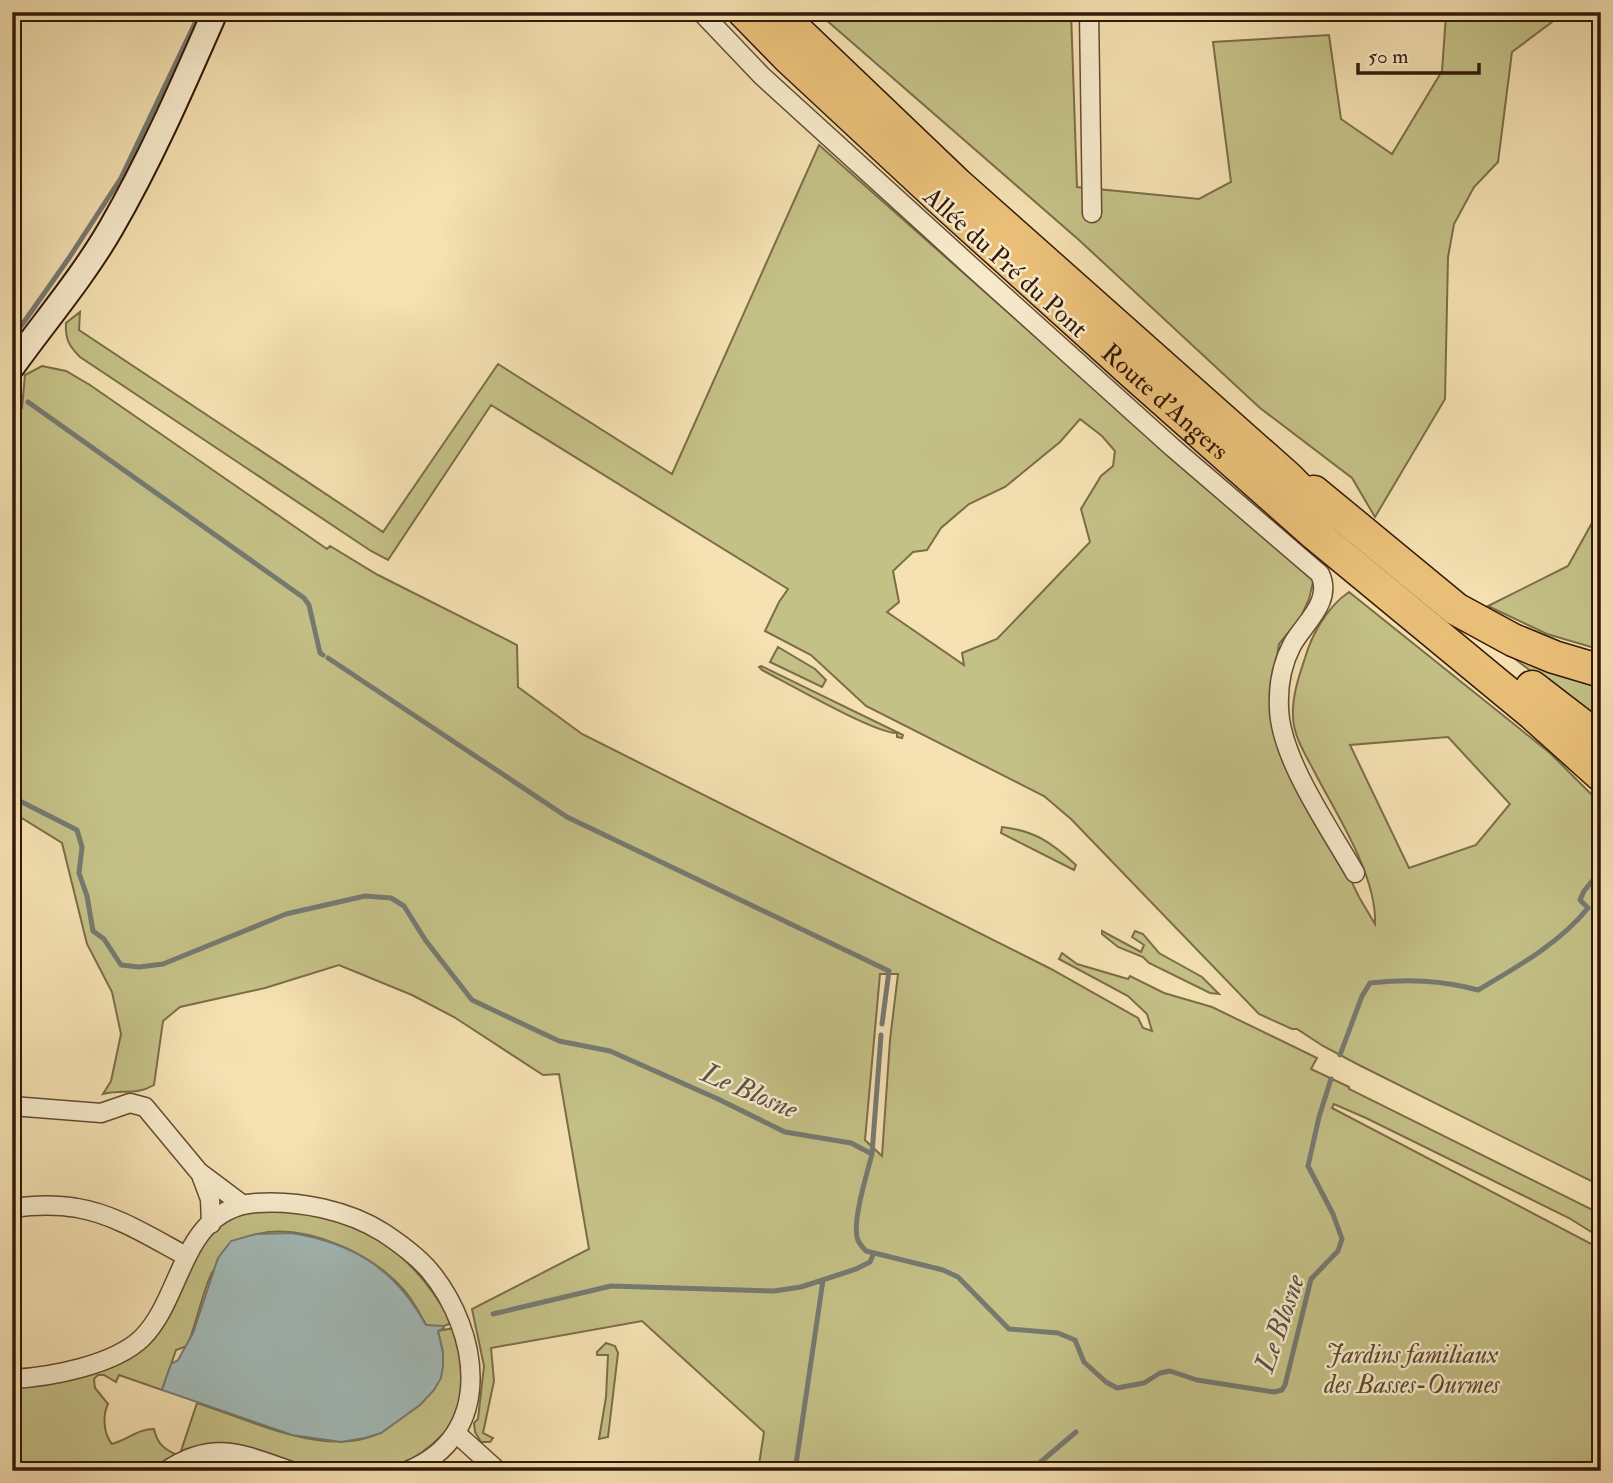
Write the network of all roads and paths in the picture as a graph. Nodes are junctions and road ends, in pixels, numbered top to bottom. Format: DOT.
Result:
graph roads {
  1 [pos="215,12"];
  2 [pos="701,12"];
  3 [pos="744,12"];
  4 [pos="777,12"];
  5 [pos="1089,12"];
  6 [pos="1092,213"];
  7 [pos="12,367"];
  8 [pos="1288,478"];
  9 [pos="1601,671"];
  10 [pos="1601,740"];
  11 [pos="1601,775"];
  12 [pos="1355,873"];
  13 [pos="12,1106"];
  14 [pos="199,1171"];
  15 [pos="243,1205"];
  16 [pos="12,1208"];
  17 [pos="211,1224"];
  18 [pos="186,1256"];
  19 [pos="12,1379"];
  20 [pos="457,1434"];
  21 [pos="166,1471"];
  22 [pos="291,1471"];
  23 [pos="407,1471"];
  24 [pos="498,1471"];
  1 -- 7 [label="street"];
  2 -- 12 [label="street, Allée du Pré du Pont"];
  3 -- 11 [label="highway, Route d'Angers"];
  4 -- 8 [label="highway, Route d'Angers"];
  5 -- 6 [label="street"];
  8 -- 9 [label="highway"];
  8 -- 10 [label="highway, Route d'Angers"];
  13 -- 14 [label="street"];
  14 -- 15 [label="street"];
  14 -- 17 [label="street"];
  15 -- 17 [label="street"];
  15 -- 20 [label="street"];
  16 -- 18 [label="street"];
  17 -- 18 [label="street"];
  18 -- 19 [label="street"];
  20 -- 23 [label="street"];
  20 -- 24 [label="street"];
  21 -- 22 [label="street"];
}
